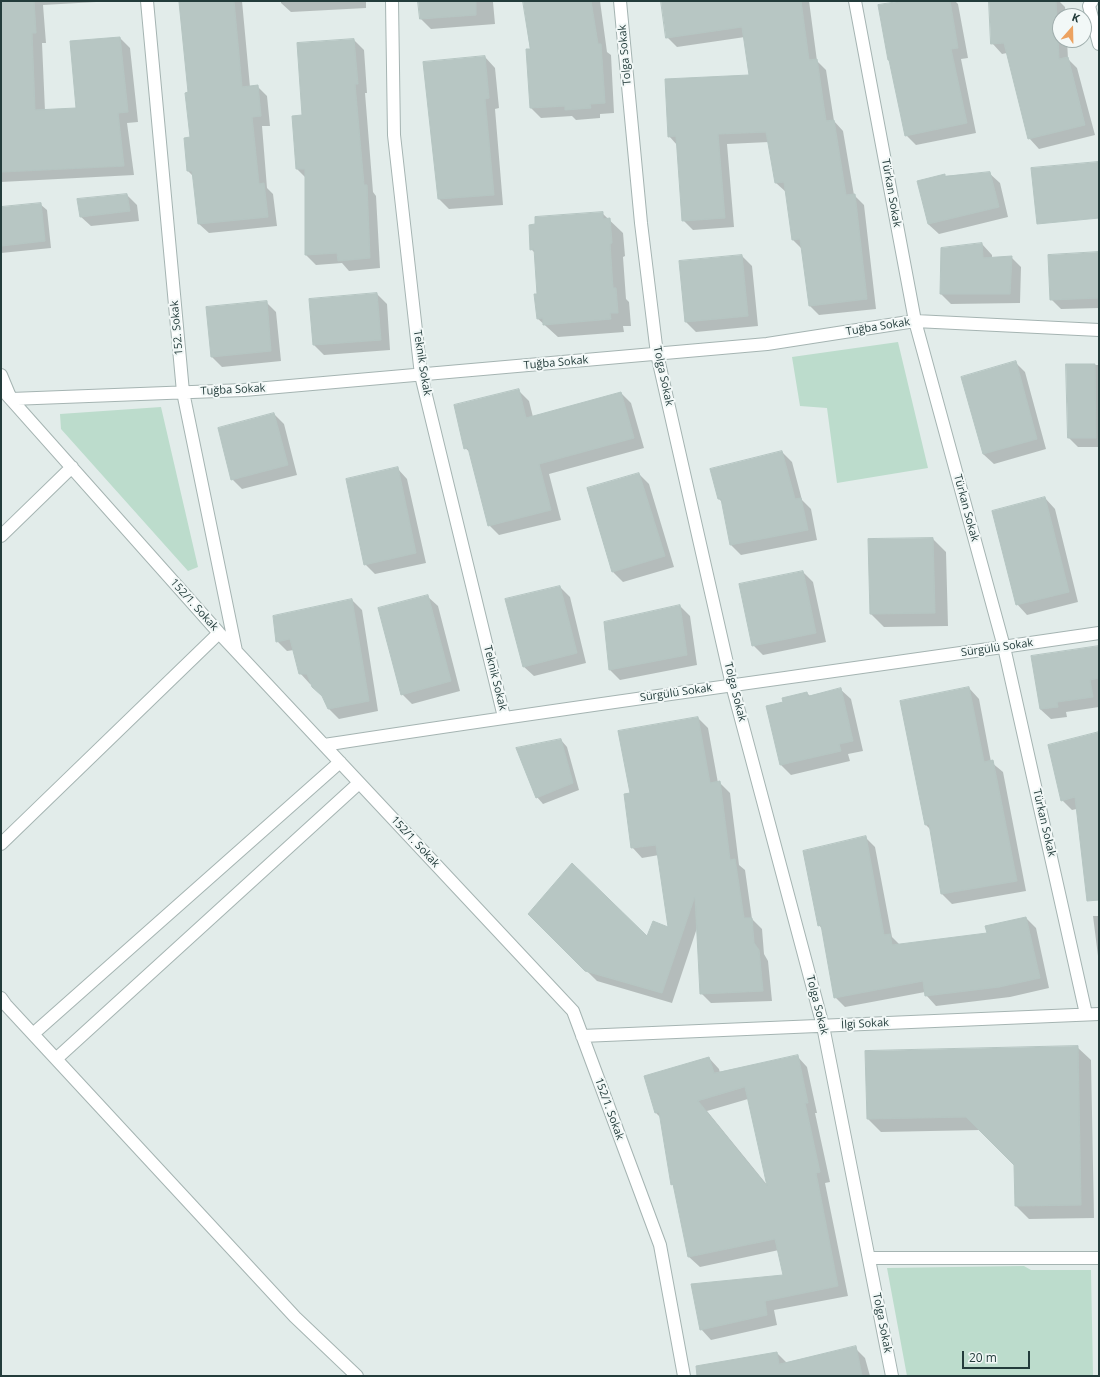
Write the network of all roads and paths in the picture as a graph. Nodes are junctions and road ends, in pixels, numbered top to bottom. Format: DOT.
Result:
graph roads {
  1 [pos="147,1"];
  2 [pos="392,1"];
  3 [pos="620,1"];
  4 [pos="855,1"];
  5 [pos="1092,1"];
  6 [pos="1099,44"];
  7 [pos="915,321"];
  8 [pos="1099,330"];
  9 [pos="657,354"];
  10 [pos="1,375"];
  11 [pos="421,375"];
  12 [pos="1,388"];
  13 [pos="183,392"];
  14 [pos="11,399"];
  15 [pos="72,467"];
  16 [pos="1,536"];
  17 [pos="219,633"];
  18 [pos="1099,633"];
  19 [pos="1004,647"];
  20 [pos="236,651"];
  21 [pos="732,685"];
  22 [pos="504,717"];
  23 [pos="324,745"];
  24 [pos="340,762"];
  25 [pos="359,782"];
  26 [pos="1,844"];
  27 [pos="1,998"];
  28 [pos="1086,1014"];
  29 [pos="1099,1014"];
  30 [pos="823,1026"];
  31 [pos="33,1034"];
  32 [pos="582,1036"];
  33 [pos="56,1059"];
  34 [pos="869,1258"];
  35 [pos="1099,1258"];
  36 [pos="357,1376"];
  37 [pos="684,1376"];
  38 [pos="892,1376"];
  1 -- 13 [label="street, 152. Sokak"];
  2 -- 11 [label="street, Teknik Sokak"];
  3 -- 9 [label="street, Tolga Sokak"];
  4 -- 7 [label="street, Türkan Sokak"];
  5 -- 6 [label="street"];
  7 -- 8 [label="street, Tuğba Sokak"];
  7 -- 9 [label="street, Tuğba Sokak"];
  7 -- 19 [label="street, Türkan Sokak"];
  9 -- 11 [label="street, Tuğba Sokak"];
  9 -- 21 [label="street, Tolga Sokak"];
  10 -- 14 [label="street"];
  11 -- 13 [label="street, Tuğba Sokak"];
  11 -- 22 [label="street, Teknik Sokak"];
  12 -- 14 [label="street, 152/1. Sokak"];
  13 -- 14 [label="street, Tuğba Sokak"];
  13 -- 20 [label="street, 152. Sokak"];
  14 -- 15 [label="street, 152/1. Sokak"];
  15 -- 16 [label="street"];
  15 -- 17 [label="street, 152/1. Sokak"];
  17 -- 20 [label="street, 152/1. Sokak"];
  17 -- 26 [label="street"];
  18 -- 19 [label="street, Sürgülü Sokak"];
  19 -- 21 [label="street, Sürgülü Sokak"];
  19 -- 28 [label="street, Türkan Sokak"];
  20 -- 23 [label="street, 152/1. Sokak"];
  21 -- 22 [label="street, Sürgülü Sokak"];
  21 -- 30 [label="street, Tolga Sokak"];
  22 -- 23 [label="street, Sürgülü Sokak"];
  23 -- 24 [label="street, 152/1. Sokak"];
  24 -- 25 [label="street, 152/1. Sokak"];
  24 -- 31 [label="street"];
  25 -- 32 [label="street, 152/1. Sokak"];
  25 -- 33 [label="street"];
  27 -- 31 [label="street"];
  28 -- 29 [label="street, İlgi Sokak"];
  28 -- 30 [label="street, İlgi Sokak"];
  30 -- 32 [label="street, İlgi Sokak"];
  30 -- 34 [label="street, Tolga Sokak"];
  31 -- 33 [label="street"];
  32 -- 37 [label="street, 152/1. Sokak"];
  33 -- 36 [label="street"];
  34 -- 35 [label="street"];
  34 -- 38 [label="street, Tolga Sokak"];
}
